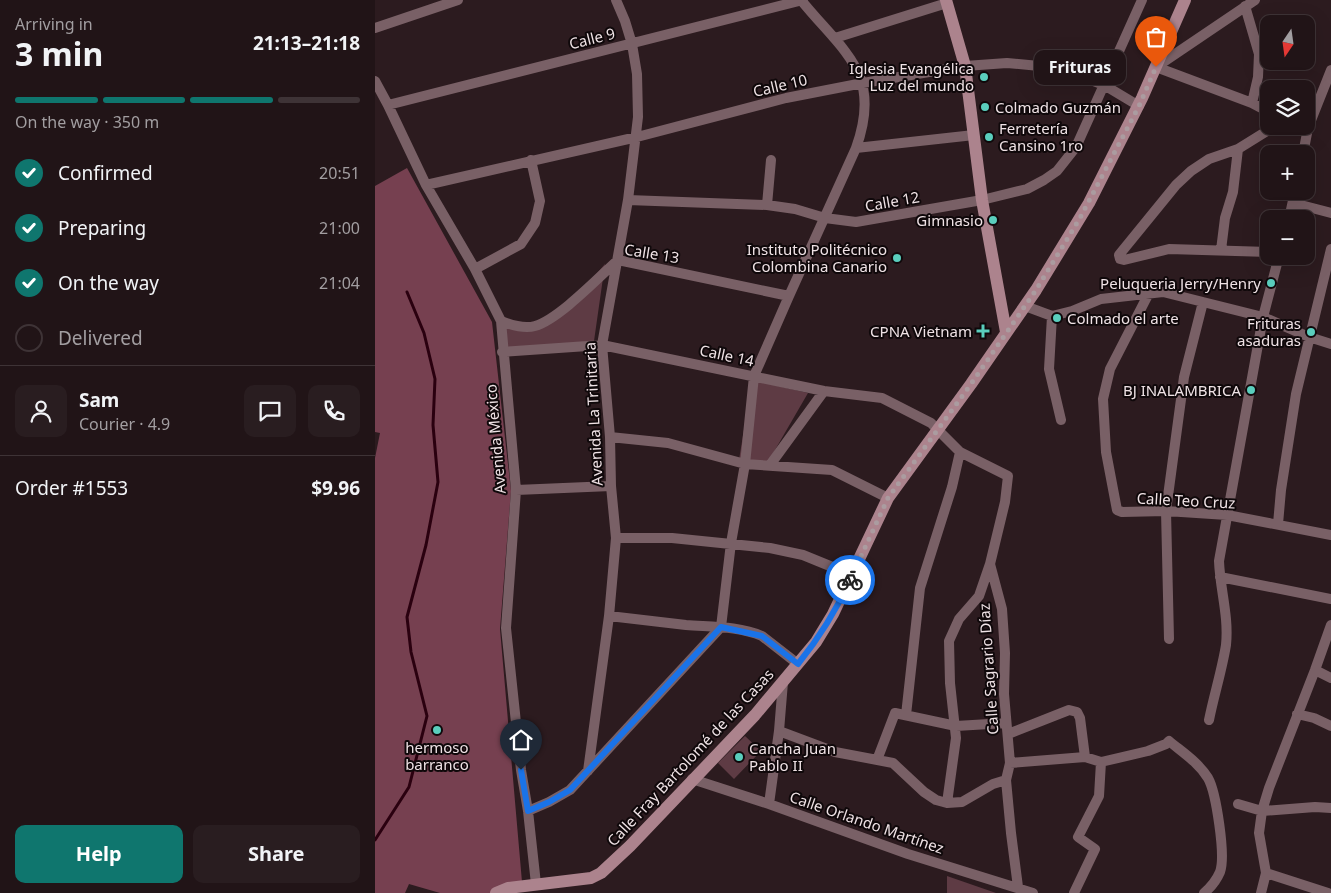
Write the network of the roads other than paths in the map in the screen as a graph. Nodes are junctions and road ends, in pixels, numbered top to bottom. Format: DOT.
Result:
graph roads {
  1 [pos="458,0"];
  2 [pos="616,0"];
  3 [pos="802,0"];
  4 [pos="1185,0"];
  5 [pos="1255,0"];
  6 [pos="1139,1"];
  7 [pos="946,2"];
  8 [pos="1245,6"];
  9 [pos="375,28"];
  10 [pos="835,38"];
  11 [pos="632,44"];
  12 [pos="965,66"];
  13 [pos="1156,67"];
  14 [pos="1331,70"];
  15 [pos="375,81"];
  16 [pos="863,83"];
  17 [pos="1104,86"];
  18 [pos="1252,103"];
  19 [pos="388,105"];
  20 [pos="1139,106"];
  21 [pos="1315,106"];
  22 [pos="1260,107"];
  23 [pos="974,135"];
  24 [pos="1261,135"];
  25 [pos="637,137"];
  26 [pos="856,148"];
  27 [pos="1238,149"];
  28 [pos="531,160"];
  29 [pos="771,160"];
  30 [pos="426,184"];
  31 [pos="628,200"];
  32 [pos="982,200"];
  33 [pos="1294,200"];
  34 [pos="1293,203"];
  35 [pos="767,205"];
  36 [pos="1291,210"];
  37 [pos="1331,212"];
  38 [pos="825,218"];
  39 [pos="1331,249"];
  40 [pos="1221,250"];
  41 [pos="1260,252"];
  42 [pos="618,260"];
  43 [pos="1277,265"];
  44 [pos="475,269"];
  45 [pos="1149,293"];
  46 [pos="789,296"];
  47 [pos="1203,302"];
  48 [pos="1025,306"];
  49 [pos="1052,316"];
  50 [pos="1263,317"];
  51 [pos="501,321"];
  52 [pos="1006,332"];
  53 [pos="1309,337"];
  54 [pos="602,344"];
  55 [pos="1331,344"];
  56 [pos="502,352"];
  57 [pos="754,376"];
  58 [pos="824,391"];
  59 [pos="1061,420"];
  60 [pos="937,430"];
  61 [pos="610,437"];
  62 [pos="960,452"];
  63 [pos="745,464"];
  64 [pos="769,465"];
  65 [pos="611,486"];
  66 [pos="516,490"];
  67 [pos="888,498"];
  68 [pos="1167,511"];
  69 [pos="1227,515"];
  70 [pos="1278,524"];
  71 [pos="1331,535"];
  72 [pos="616,538"];
  73 [pos="731,544"];
  74 [pos="990,564"];
  75 [pos="852,575"];
  76 [pos="1220,577"];
  77 [pos="1331,599"];
  78 [pos="609,616"];
  79 [pos="1331,624"];
  80 [pos="721,627"];
  81 [pos="1169,639"];
  82 [pos="798,664"];
  83 [pos="1315,670"];
  84 [pos="1331,678"];
  85 [pos="783,682"];
  86 [pos="1297,714"];
  87 [pos="906,715"];
  88 [pos="1209,720"];
  89 [pos="956,726"];
  90 [pos="1331,726"];
  91 [pos="1007,728"];
  92 [pos="779,731"];
  93 [pos="1085,757"];
  94 [pos="877,760"];
  95 [pos="1101,762"];
  96 [pos="1010,763"];
  97 [pos="588,771"];
  98 [pos="692,779"];
  99 [pos="1006,780"];
  100 [pos="947,803"];
  101 [pos="769,804"];
  102 [pos="1238,804"];
  103 [pos="1331,808"];
  104 [pos="528,811"];
  105 [pos="1262,811"];
  106 [pos="1266,873"];
  107 [pos="536,884"];
  108 [pos="1018,887"];
  109 [pos="496,893"];
  110 [pos="1033,893"];
  111 [pos="1074,893"];
  112 [pos="1204,893"];
  113 [pos="1261,893"];
  114 [pos="1329,893"];
  1 -- 9 [label="street"];
  2 -- 11 [label="street, Avenida La Trinitaria"];
  3 -- 10 [label="street"];
  3 -- 11 [label="street, Calle 9"];
  4 -- 13 [label="main road, Calle Fray Bartolomé de las Casas"];
  5 -- 8 [label="street"];
  6 -- 17 [label="street, Calle 12"];
  7 -- 10 [label="street"];
  7 -- 12 [label="main road"];
  8 -- 13 [label="street"];
  8 -- 18 [label="street"];
  10 -- 16 [label="street"];
  11 -- 19 [label="street, Calle 9"];
  11 -- 25 [label="street, Avenida La Trinitaria"];
  12 -- 16 [label="street, Calle 10"];
  12 -- 17 [label="street, Calle 10"];
  12 -- 23 [label="main road"];
  13 -- 18 [label="street"];
  13 -- 20 [label="main road, Calle Fray Bartolomé de las Casas"];
  14 -- 21 [label="street"];
  15 -- 19 [label="street, Avenida México"];
  16 -- 25 [label="street, Calle 10"];
  16 -- 26 [label="street"];
  17 -- 20 [label="street, Calle 10"];
  17 -- 32 [label="street, Calle 12"];
  18 -- 22 [label="street"];
  19 -- 30 [label="street, Avenida México"];
  20 -- 48 [label="main road, Calle Fray Bartolomé de las Casas"];
  23 -- 26 [label="street"];
  23 -- 32 [label="main road"];
  24 -- 27 [label="street"];
  25 -- 28 [label="street, Calle 10"];
  25 -- 31 [label="street, Avenida La Trinitaria"];
  26 -- 38 [label="street"];
  27 -- 40 [label="street"];
  27 -- 40 [label="street"];
  28 -- 30 [label="street, Calle 10"];
  28 -- 44 [label="street"];
  29 -- 35 [label="street"];
  30 -- 44 [label="street, Avenida México"];
  31 -- 35 [label="street, Calle 12"];
  31 -- 42 [label="street, Avenida La Trinitaria"];
  32 -- 38 [label="street, Calle 12"];
  32 -- 52 [label="main road"];
  33 -- 34 [label="street"];
  34 -- 36 [label="street"];
  34 -- 37 [label="street"];
  35 -- 38 [label="street, Calle 12"];
  38 -- 46 [label="street"];
  39 -- 53 [label="street"];
  40 -- 41 [label="street"];
  42 -- 46 [label="street, Calle 13"];
  42 -- 51 [label="street, Calle 13"];
  42 -- 54 [label="street, Avenida La Trinitaria"];
  43 -- 50 [label="street"];
  44 -- 51 [label="street, Avenida México"];
  45 -- 47 [label="street"];
  45 -- 49 [label="street"];
  45 -- 68 [label="street, Calle Teo Cruz"];
  46 -- 57 [label="street"];
  47 -- 50 [label="street"];
  47 -- 68 [label="street"];
  48 -- 49 [label="street"];
  48 -- 52 [label="main road, Calle Fray Bartolomé de las Casas"];
  49 -- 59 [label="street"];
  50 -- 53 [label="street"];
  50 -- 69 [label="street"];
  51 -- 56 [label="street, Avenida México"];
  52 -- 60 [label="main road, Calle Fray Bartolomé de las Casas"];
  53 -- 55 [label="street"];
  53 -- 70 [label="street"];
  54 -- 56 [label="street, Calle 14"];
  54 -- 57 [label="street, Calle 14"];
  54 -- 61 [label="street, Avenida La Trinitaria"];
  56 -- 66 [label="street, Avenida México"];
  57 -- 58 [label="street, Calle 14"];
  57 -- 63 [label="street"];
  58 -- 60 [label="street, Calle 14"];
  58 -- 64 [label="street"];
  60 -- 62 [label="street, Calle Sagrario Díaz"];
  60 -- 67 [label="main road, Calle Fray Bartolomé de las Casas"];
  61 -- 63 [label="street"];
  61 -- 65 [label="street, Avenida La Trinitaria"];
  62 -- 74 [label="street, Calle Sagrario Díaz"];
  62 -- 87 [label="street"];
  63 -- 64 [label="street"];
  63 -- 73 [label="street"];
  64 -- 67 [label="street"];
  65 -- 66 [label="street"];
  65 -- 72 [label="street, Avenida La Trinitaria"];
  66 -- 104 [label="street, Avenida México"];
  67 -- 75 [label="main road, Calle Fray Bartolomé de las Casas"];
  68 -- 69 [label="street, Calle Teo Cruz"];
  68 -- 81 [label="street"];
  69 -- 70 [label="street, Calle Teo Cruz"];
  69 -- 76 [label="street"];
  70 -- 71 [label="street, Calle Teo Cruz"];
  72 -- 73 [label="street"];
  72 -- 78 [label="street, Avenida La Trinitaria"];
  73 -- 75 [label="street"];
  73 -- 80 [label="street"];
  74 -- 89 [label="street"];
  74 -- 91 [label="street, Calle Sagrario Díaz"];
  75 -- 82 [label="main road, Calle Fray Bartolomé de las Casas"];
  76 -- 77 [label="street"];
  76 -- 88 [label="street"];
  78 -- 80 [label="street"];
  78 -- 97 [label="street, Avenida La Trinitaria"];
  79 -- 83 [label="street"];
  80 -- 82 [label="street"];
  80 -- 97 [label="street"];
  82 -- 85 [label="main road, Calle Fray Bartolomé de las Casas"];
  83 -- 84 [label="street"];
  83 -- 86 [label="street"];
  85 -- 92 [label="street"];
  85 -- 98 [label="main road, Calle Fray Bartolomé de las Casas"];
  86 -- 90 [label="street"];
  86 -- 105 [label="street"];
  87 -- 89 [label="street"];
  87 -- 94 [label="street"];
  89 -- 91 [label="street"];
  89 -- 100 [label="street"];
  91 -- 93 [label="street"];
  91 -- 96 [label="street, Calle Sagrario Díaz"];
  92 -- 94 [label="street"];
  92 -- 101 [label="street"];
  93 -- 95 [label="street"];
  93 -- 96 [label="street"];
  94 -- 100 [label="street"];
  95 -- 111 [label="street"];
  95 -- 112 [label="street"];
  96 -- 99 [label="street, Calle Sagrario Díaz"];
  97 -- 104 [label="street"];
  98 -- 101 [label="street, Calle Orlando Martínez"];
  98 -- 107 [label="main road, Calle Fray Bartolomé de las Casas"];
  99 -- 100 [label="street"];
  99 -- 108 [label="street, Calle Sagrario Díaz"];
  101 -- 108 [label="street, Calle Orlando Martínez"];
  102 -- 105 [label="street"];
  103 -- 105 [label="street"];
  104 -- 107 [label="street, Avenida México"];
  105 -- 106 [label="street"];
  106 -- 113 [label="street"];
  106 -- 114 [label="street"];
  107 -- 109 [label="main road, Calle Fray Bartolomé de las Casas"];
  108 -- 110 [label="street, Calle Orlando Martínez"];
}
